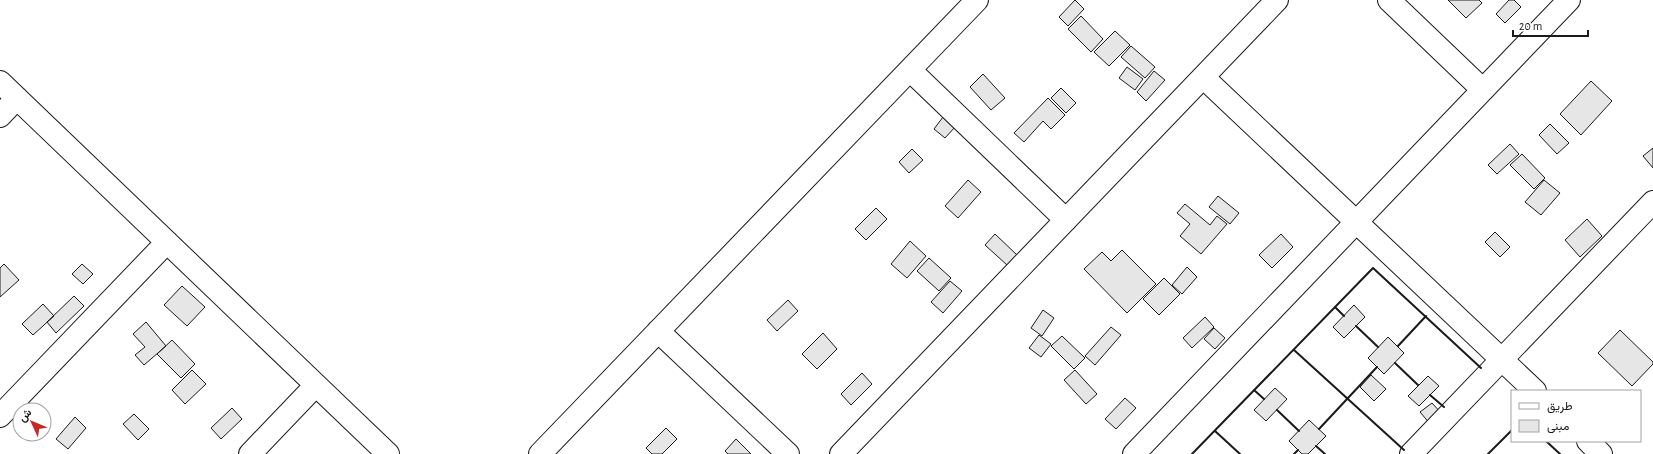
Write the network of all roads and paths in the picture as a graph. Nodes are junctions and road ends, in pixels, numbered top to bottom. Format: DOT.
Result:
graph roads {
  1 [pos="977,0"];
  2 [pos="1277,0"];
  3 [pos="1389,0"];
  4 [pos="1569,0"];
  5 [pos="910,70"];
  6 [pos="1203,77"];
  7 [pos="0,82"];
  8 [pos="1483,90"];
  9 [pos="17,98"];
  10 [pos="0,116"];
  11 [pos="1653,202"];
  12 [pos="1066,220"];
  13 [pos="1356,222"];
  14 [pos="167,242"];
  15 [pos="658,331"];
  16 [pos="1502,360"];
  17 [pos="316,385"];
  18 [pos="1534,390"];
  19 [pos="0,416"];
  20 [pos="1589,442"];
  21 [pos="250,454"];
  22 [pos="388,454"];
  23 [pos="540,454"];
  24 [pos="788,454"];
  25 [pos="841,454"];
  26 [pos="1134,454"];
  27 [pos="1411,454"];
  28 [pos="1602,454"];
  1 -- 5 [label="street"];
  2 -- 6 [label="street"];
  3 -- 8 [label="street"];
  4 -- 8 [label="street"];
  5 -- 12 [label="street"];
  5 -- 15 [label="street"];
  6 -- 12 [label="street"];
  6 -- 13 [label="street"];
  7 -- 9 [label="street"];
  8 -- 13 [label="street"];
  9 -- 10 [label="street"];
  9 -- 14 [label="street"];
  11 -- 16 [label="street"];
  12 -- 25 [label="street"];
  13 -- 16 [label="street"];
  13 -- 26 [label="street"];
  14 -- 17 [label="street"];
  14 -- 19 [label="street"];
  15 -- 23 [label="street"];
  15 -- 24 [label="street"];
  16 -- 18 [label="street"];
  16 -- 27 [label="street"];
  17 -- 21 [label="street"];
  17 -- 22 [label="street"];
  20 -- 28 [label="street"];
}
